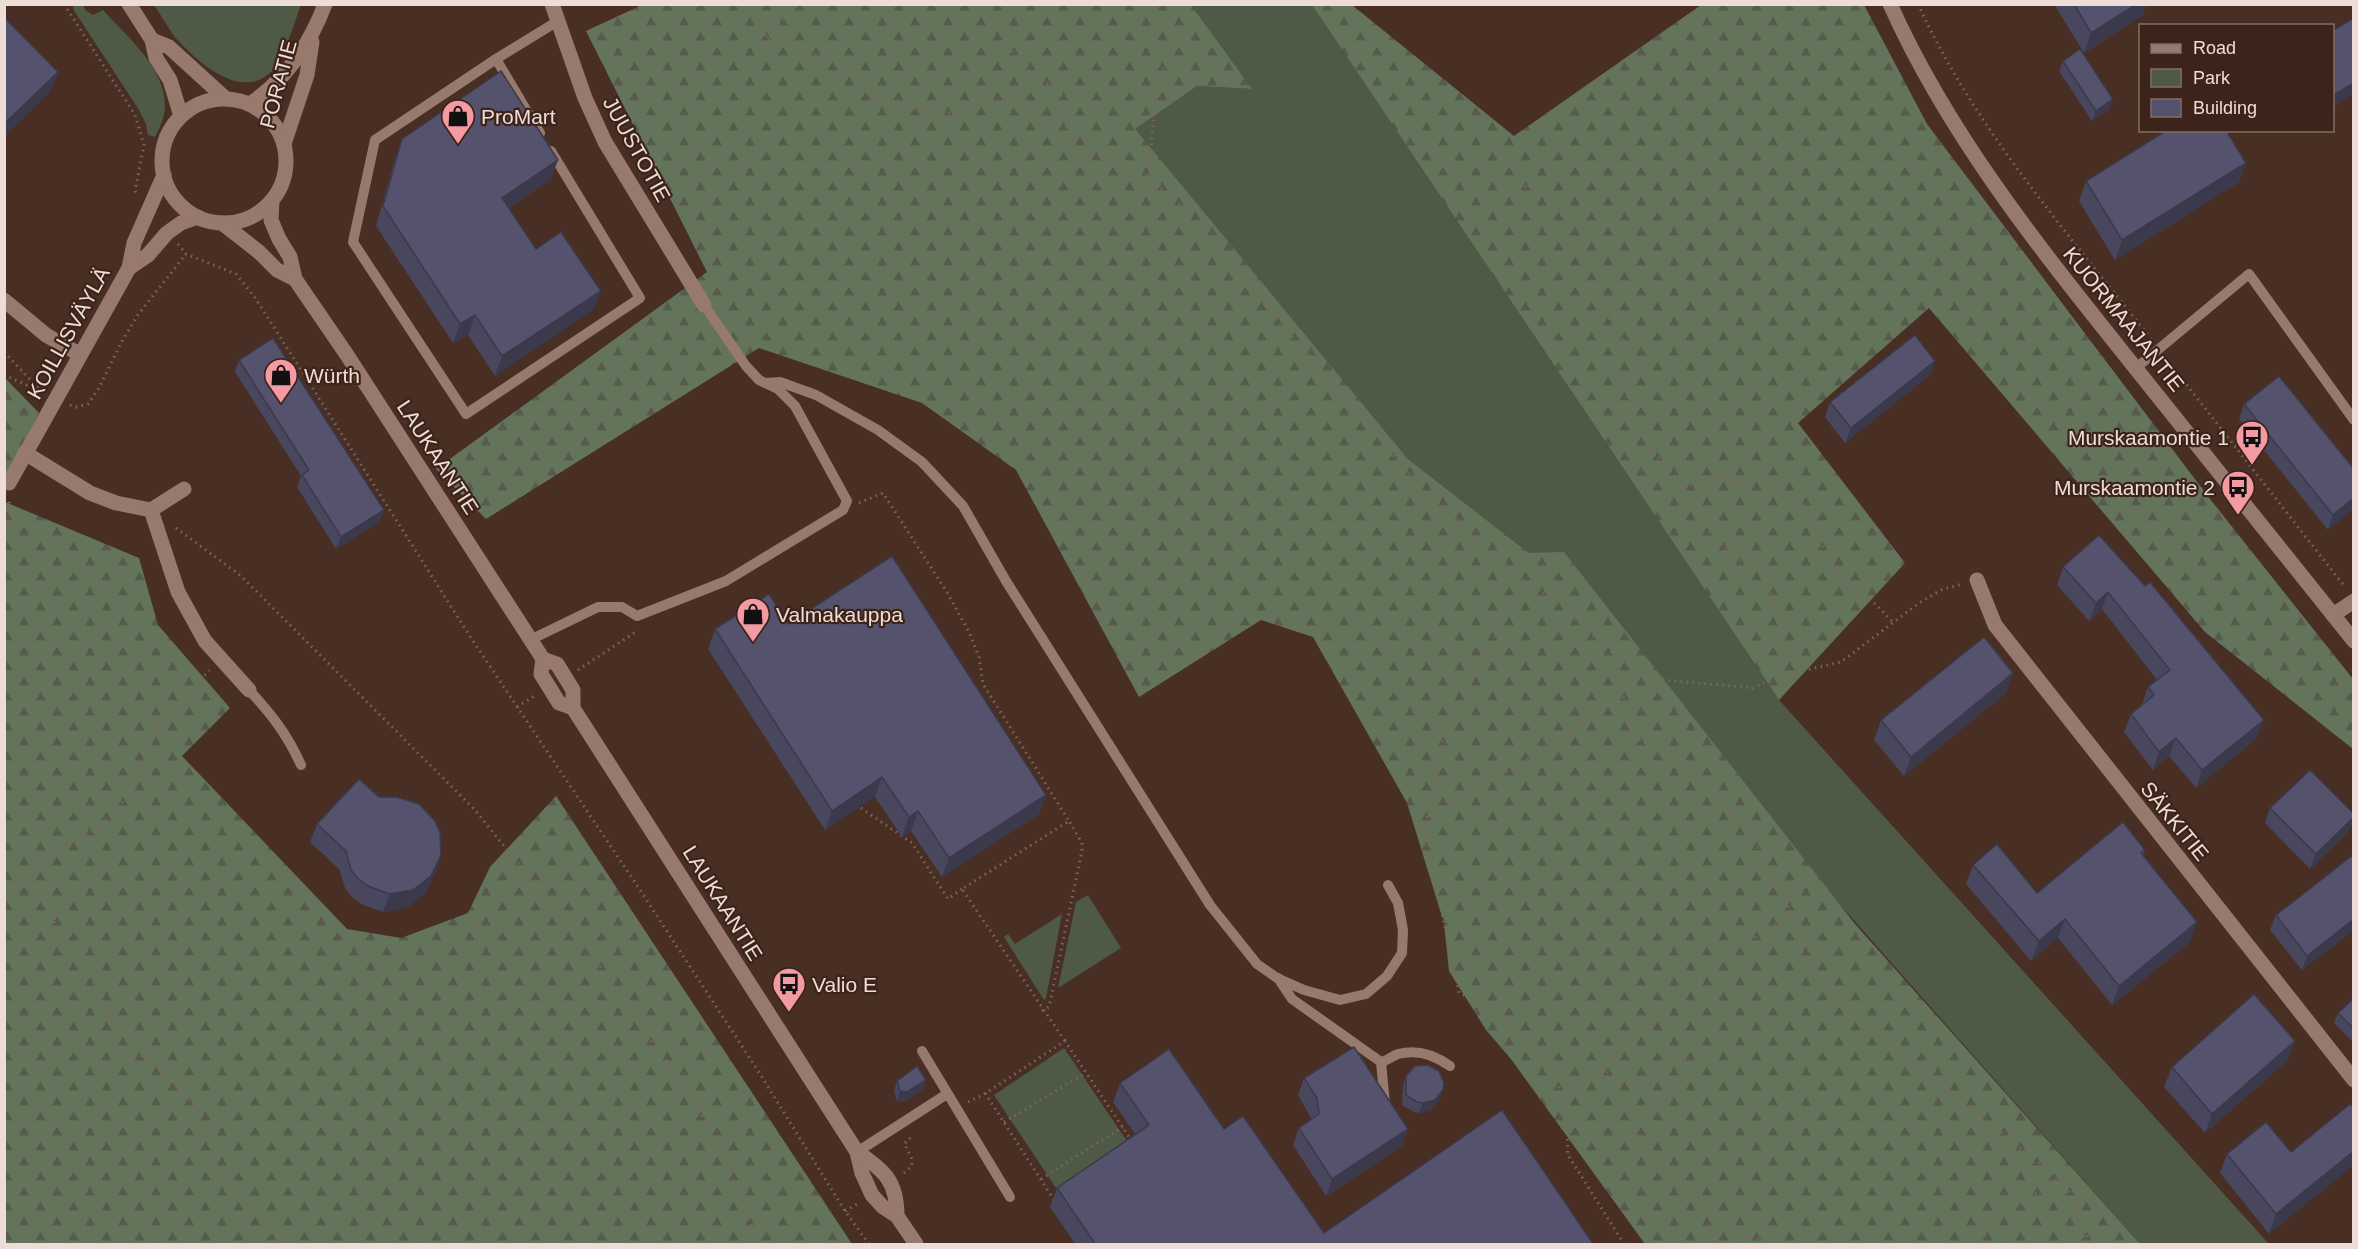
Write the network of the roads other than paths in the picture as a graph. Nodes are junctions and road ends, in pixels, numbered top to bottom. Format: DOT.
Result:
graph roads {
  1 [pos="129,4"];
  2 [pos="325,4"];
  3 [pos="552,4"];
  4 [pos="1890,4"];
  5 [pos="558,21"];
  6 [pos="313,36"];
  7 [pos="152,40"];
  8 [pos="496,59"];
  9 [pos="225,98"];
  10 [pos="250,104"];
  11 [pos="181,116"];
  12 [pos="284,144"];
  13 [pos="164,175"];
  14 [pos="272,201"];
  15 [pos="198,217"];
  16 [pos="222,223"];
  17 [pos="129,267"];
  18 [pos="295,279"];
  19 [pos="4,300"];
  20 [pos="704,305"];
  21 [pos="79,354"];
  22 [pos="2136,368"];
  23 [pos="766,383"];
  24 [pos="2354,420"];
  25 [pos="25,453"];
  26 [pos="9,483"];
  27 [pos="184,489"];
  28 [pos="151,510"];
  29 [pos="1977,580"];
  30 [pos="2350,595"];
  31 [pos="2333,615"];
  32 [pos="530,640"];
  33 [pos="2354,641"];
  34 [pos="543,659"];
  35 [pos="249,690"];
  36 [pos="573,708"];
  37 [pos="301,765"];
  38 [pos="1388,885"];
  39 [pos="1277,978"];
  40 [pos="922,1051"];
  41 [pos="1381,1062"];
  42 [pos="1450,1066"];
  43 [pos="2354,1080"];
  44 [pos="947,1094"];
  45 [pos="1391,1116"];
  46 [pos="857,1152"];
  47 [pos="1010,1197"];
  48 [pos="897,1216"];
  49 [pos="916,1245"];
  1 -- 7 [label="street"];
  2 -- 6 [label="street, PORATIE"];
  3 -- 5 [label="street, JUUSTOTIE"];
  4 -- 22 [label="street, KUORMAAJANTIE"];
  5 -- 8 [label="lane"];
  5 -- 20 [label="street, JUUSTOTIE"];
  6 -- 10 [label="street, PORATIE"];
  6 -- 12 [label="street, PORATIE"];
  7 -- 9 [label="street"];
  7 -- 11 [label="street"];
  8 -- 8 [label="lane"];
  9 -- 10 [label="street"];
  9 -- 11 [label="street"];
  10 -- 12 [label="street"];
  11 -- 13 [label="street"];
  12 -- 14 [label="street"];
  13 -- 15 [label="street"];
  13 -- 17 [label="street, KOILLISVÄYLÄ"];
  14 -- 16 [label="street"];
  14 -- 18 [label="street, LAUKAANTIE"];
  15 -- 16 [label="street"];
  15 -- 17 [label="street, KOILLISVÄYLÄ"];
  16 -- 18 [label="street, LAUKAANTIE"];
  17 -- 21 [label="street, KOILLISVÄYLÄ"];
  18 -- 32 [label="street, LAUKAANTIE"];
  19 -- 21 [label="street"];
  20 -- 23 [label="lane"];
  21 -- 25 [label="street, KOILLISVÄYLÄ"];
  22 -- 24 [label="lane"];
  22 -- 31 [label="street, KUORMAAJANTIE"];
  23 -- 32 [label="lane"];
  23 -- 39 [label="lane"];
  25 -- 26 [label="street, KOILLISVÄYLÄ"];
  25 -- 28 [label="street"];
  27 -- 28 [label="street"];
  28 -- 35 [label="street"];
  29 -- 43 [label="street, SÄKKITIE"];
  30 -- 31 [label="street"];
  31 -- 33 [label="street, KUORMAAJANTIE"];
  32 -- 34 [label="street, LAUKAANTIE"];
  34 -- 36 [label="street, LAUKAANTIE"];
  34 -- 36 [label="street, LAUKAANTIE"];
  35 -- 37 [label="lane"];
  36 -- 46 [label="street, LAUKAANTIE"];
  38 -- 39 [label="lane"];
  39 -- 41 [label="lane"];
  40 -- 44 [label="lane"];
  41 -- 42 [label="lane"];
  41 -- 45 [label="lane"];
  44 -- 46 [label="lane"];
  44 -- 47 [label="lane"];
  46 -- 48 [label="street, LAUKAANTIE"];
  46 -- 48 [label="street, LAUKAANTIE"];
  48 -- 49 [label="street, LAUKAANTIE"];
}
